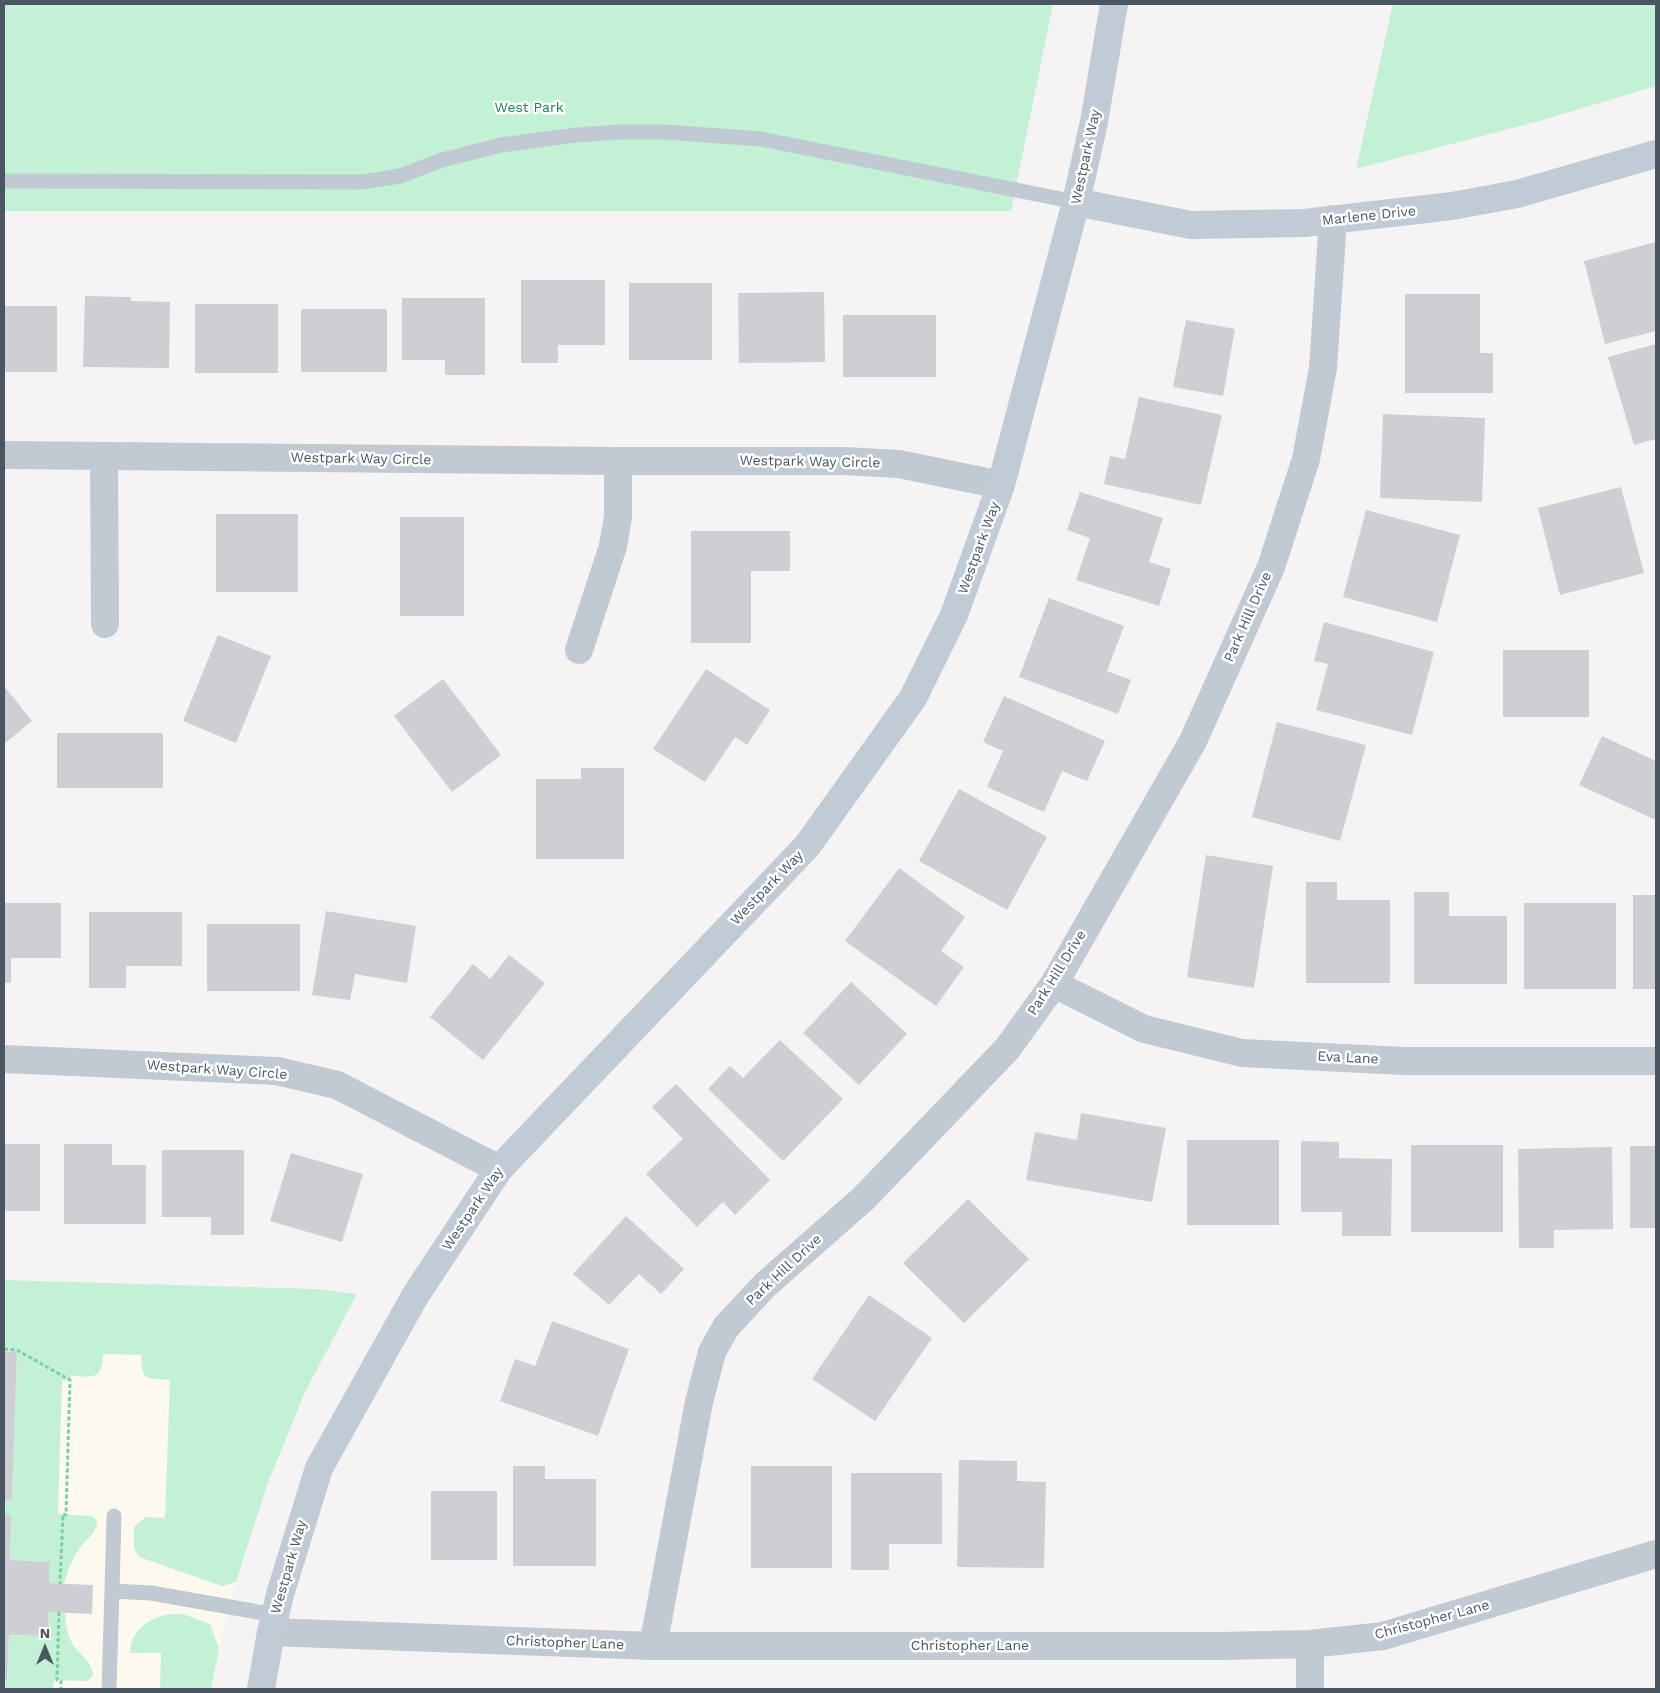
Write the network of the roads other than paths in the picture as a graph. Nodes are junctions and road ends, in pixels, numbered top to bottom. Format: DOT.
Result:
graph roads {
  1 [pos="1114,4"];
  2 [pos="1656,154"];
  3 [pos="4,181"];
  4 [pos="1076,202"];
  5 [pos="1333,219"];
  6 [pos="4,455"];
  7 [pos="104,456"];
  8 [pos="618,461"];
  9 [pos="1001,485"];
  10 [pos="106,624"];
  11 [pos="579,650"];
  12 [pos="1054,984"];
  13 [pos="4,1059"];
  14 [pos="1656,1061"];
  15 [pos="499,1168"];
  16 [pos="114,1516"];
  17 [pos="1656,1554"];
  18 [pos="112,1591"];
  19 [pos="273,1624"];
  20 [pos="1310,1644"];
  21 [pos="653,1646"];
  22 [pos="109,1689"];
  23 [pos="261,1689"];
  24 [pos="1310,1689"];
  1 -- 4 [label="main road, Westpark Way"];
  2 -- 5 [label="main road, Marlene Drive"];
  3 -- 4 [label="lane"];
  4 -- 5 [label="main road, Marlene Drive"];
  4 -- 9 [label="main road, Westpark Way"];
  5 -- 12 [label="street, Park Hill Drive"];
  6 -- 7 [label="street, Westpark Way Circle"];
  7 -- 8 [label="street, Westpark Way Circle"];
  7 -- 10 [label="street"];
  8 -- 9 [label="street, Westpark Way Circle"];
  8 -- 11 [label="street"];
  9 -- 15 [label="main road, Westpark Way"];
  12 -- 14 [label="street, Eva Lane"];
  12 -- 21 [label="street, Park Hill Drive"];
  13 -- 15 [label="street, Westpark Way Circle"];
  15 -- 19 [label="main road, Westpark Way"];
  16 -- 18 [label="lane"];
  17 -- 20 [label="street, Christopher Lane"];
  18 -- 19 [label="lane"];
  18 -- 22 [label="lane"];
  19 -- 21 [label="street, Christopher Lane"];
  19 -- 23 [label="main road, Westpark Way"];
  20 -- 21 [label="street, Christopher Lane"];
  20 -- 24 [label="street"];
}
